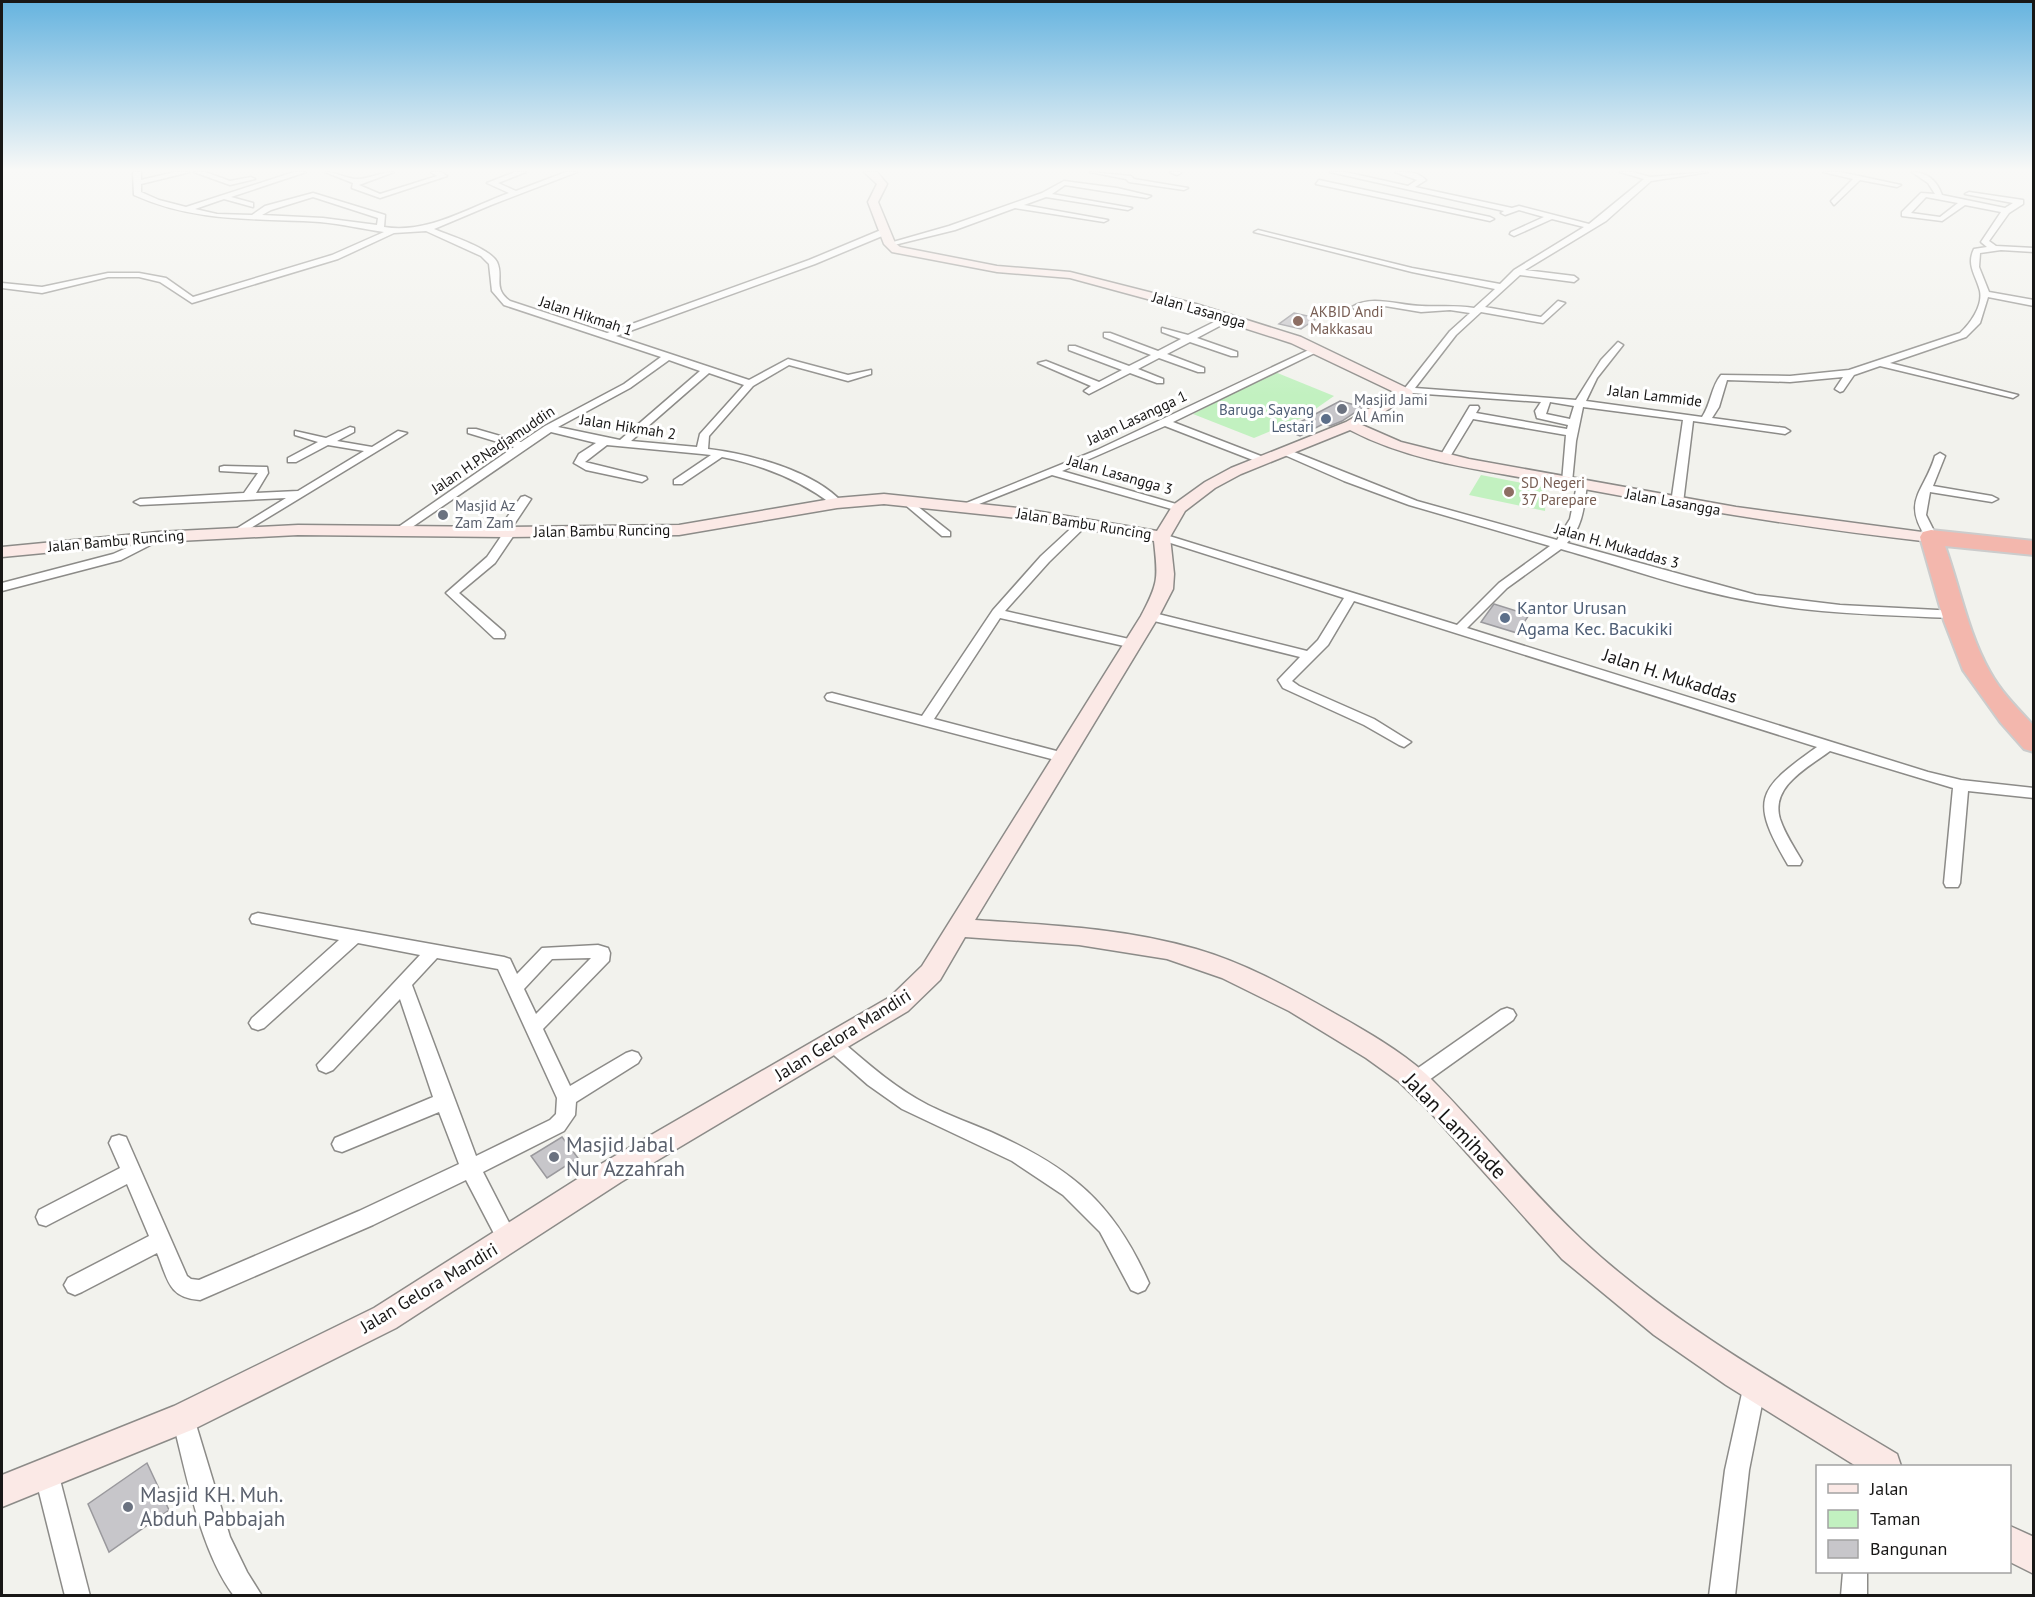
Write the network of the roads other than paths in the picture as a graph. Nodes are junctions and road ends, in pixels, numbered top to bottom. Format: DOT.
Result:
graph roads {
  1 [pos="358,247"];
  2 [pos="466,247"];
  3 [pos="848,247"];
  4 [pos="893,247"];
  5 [pos="1317,247"];
  6 [pos="1558,247"];
  7 [pos="1993,248"];
  8 [pos="2034,250"];
  9 [pos="1517,272"];
  10 [pos="1574,279"];
  11 [pos="2,286"];
  12 [pos="1500,286"];
  13 [pos="1985,294"];
  14 [pos="1561,303"];
  15 [pos="2034,303"];
  16 [pos="1356,307"];
  17 [pos="1477,310"];
  18 [pos="1228,318"];
  19 [pos="1165,330"];
  20 [pos="1107,335"];
  21 [pos="605,337"];
  22 [pos="1188,339"];
  23 [pos="1618,345"];
  24 [pos="1072,348"];
  25 [pos="1318,349"];
  26 [pos="1159,354"];
  27 [pos="1234,354"];
  28 [pos="667,357"];
  29 [pos="1043,363"];
  30 [pos="1880,363"];
  31 [pos="708,369"];
  32 [pos="1132,369"];
  33 [pos="1202,370"];
  34 [pos="868,372"];
  35 [pos="1850,373"];
  36 [pos="1160,381"];
  37 [pos="750,384"];
  38 [pos="1100,386"];
  39 [pos="1840,389"];
  40 [pos="1089,391"];
  41 [pos="1407,392"];
  42 [pos="1481,395"];
  43 [pos="2013,395"];
  44 [pos="1546,399"];
  45 [pos="1579,402"];
  46 [pos="1469,415"];
  47 [pos="1688,418"];
  48 [pos="1705,420"];
  49 [pos="1165,422"];
  50 [pos="1351,425"];
  51 [pos="549,428"];
  52 [pos="1571,428"];
  53 [pos="350,429"];
  54 [pos="1785,431"];
  55 [pos="472,432"];
  56 [pos="299,433"];
  57 [pos="402,434"];
  58 [pos="605,441"];
  59 [pos="327,442"];
  60 [pos="623,442"];
  61 [pos="522,446"];
  62 [pos="374,450"];
  63 [pos="702,451"];
  64 [pos="1284,451"];
  65 [pos="721,453"];
  66 [pos="1940,456"];
  67 [pos="1444,458"];
  68 [pos="292,460"];
  69 [pos="1262,460"];
  70 [pos="224,469"];
  71 [pos="1053,472"];
  72 [pos="642,479"];
  73 [pos="678,482"];
  74 [pos="1574,483"];
  75 [pos="1927,488"];
  76 [pos="302,494"];
  77 [pos="248,496"];
  78 [pos="525,499"];
  79 [pos="1992,499"];
  80 [pos="908,501"];
  81 [pos="140,502"];
  82 [pos="837,503"];
  83 [pos="1677,503"];
  84 [pos="965,507"];
  85 [pos="1179,508"];
  86 [pos="1084,522"];
  87 [pos="237,532"];
  88 [pos="398,532"];
  89 [pos="506,532"];
  90 [pos="946,534"];
  91 [pos="158,537"];
  92 [pos="1162,537"];
  93 [pos="1560,544"];
  94 [pos="1935,548"];
  95 [pos="2034,548"];
  96 [pos="2,552"];
  97 [pos="2,587"];
  98 [pos="1351,596"];
  99 [pos="997,613"];
  100 [pos="1953,614"];
  101 [pos="1150,616"];
  102 [pos="1460,629"];
  103 [pos="500,635"];
  104 [pos="1133,644"];
  105 [pos="1311,656"];
  106 [pos="832,697"];
  107 [pos="926,721"];
  108 [pos="1404,742"];
  109 [pos="2033,742"];
  110 [pos="1829,745"];
  111 [pos="1063,757"];
  112 [pos="1961,785"];
  113 [pos="2034,793"];
  114 [pos="1794,861"];
  115 [pos="1952,883"];
  116 [pos="258,919"];
  117 [pos="960,928"];
  118 [pos="355,936"];
  119 [pos="434,951"];
  120 [pos="404,983"];
  121 [pos="515,988"];
  122 [pos="1508,1015"];
  123 [pos="258,1023"];
  124 [pos="533,1028"];
  125 [pos="833,1044"];
  126 [pos="633,1058"];
  127 [pos="326,1065"];
  128 [pos="1415,1080"];
  129 [pos="566,1098"];
  130 [pos="444,1101"];
  131 [pos="119,1143"];
  132 [pos="342,1144"];
  133 [pos="470,1167"];
  134 [pos="133,1171"];
  135 [pos="46,1216"];
  136 [pos="508,1240"];
  137 [pos="160,1241"];
  138 [pos="1138,1283"];
  139 [pos="75,1285"];
  140 [pos="1755,1384"];
  141 [pos="183,1418"];
  142 [pos="1882,1465"];
  143 [pos="46,1472"];
  144 [pos="2,1491"];
  145 [pos="2011,1544"];
  146 [pos="2034,1557"];
  147 [pos="1855,1573"];
  148 [pos="78,1596"];
  149 [pos="250,1596"];
  150 [pos="1722,1596"];
  151 [pos="1854,1596"];
  1 -- 11 [label="street"];
  2 -- 21 [label="street, Jalan Hikmah 1"];
  3 -- 21 [label="street"];
  4 -- 18 [label="street, Jalan Lasangga"];
  5 -- 12 [label="street"];
  6 -- 9 [label="street"];
  7 -- 8 [label="street"];
  7 -- 13 [label="street"];
  9 -- 10 [label="street"];
  9 -- 12 [label="street"];
  12 -- 17 [label="street"];
  13 -- 15 [label="street"];
  13 -- 30 [label="street, Jalan Lammide"];
  14 -- 17 [label="street"];
  16 -- 17 [label="street"];
  17 -- 41 [label="street"];
  18 -- 22 [label="street"];
  18 -- 25 [label="street, Jalan Lasangga"];
  19 -- 22 [label="street"];
  20 -- 26 [label="street"];
  21 -- 28 [label="street, Jalan Hikmah 1"];
  22 -- 26 [label="street"];
  22 -- 27 [label="street"];
  23 -- 45 [label="street"];
  24 -- 32 [label="street"];
  25 -- 41 [label="street, Jalan Lasangga"];
  25 -- 49 [label="street, Jalan Lasangga 1"];
  26 -- 32 [label="street"];
  26 -- 33 [label="street"];
  28 -- 31 [label="street, Jalan Hikmah 1"];
  28 -- 51 [label="street, Jalan H.P.Nadjamuddin"];
  29 -- 38 [label="street"];
  30 -- 35 [label="street, Jalan Lammide"];
  30 -- 43 [label="street"];
  31 -- 37 [label="street, Jalan Hikmah 1"];
  31 -- 60 [label="street"];
  32 -- 36 [label="street"];
  32 -- 38 [label="street"];
  34 -- 37 [label="street"];
  35 -- 39 [label="street"];
  35 -- 48 [label="street, Jalan Lammide"];
  37 -- 63 [label="street"];
  38 -- 40 [label="street"];
  41 -- 42 [label="street, Jalan Lammide"];
  41 -- 50 [label="street"];
  42 -- 44 [label="street, Jalan Lammide"];
  42 -- 46 [label="street"];
  44 -- 45 [label="street, Jalan Lammide"];
  44 -- 52 [label="street"];
  45 -- 47 [label="street, Jalan Lammide"];
  45 -- 52 [label="street"];
  46 -- 52 [label="street"];
  46 -- 67 [label="street"];
  47 -- 48 [label="street, Jalan Lammide"];
  47 -- 83 [label="street"];
  48 -- 54 [label="street"];
  49 -- 69 [label="street"];
  49 -- 71 [label="street, Jalan Lasangga 1"];
  50 -- 64 [label="street"];
  50 -- 67 [label="street, Jalan Lasangga"];
  51 -- 58 [label="street, Jalan Hikmah 2"];
  51 -- 61 [label="street, Jalan H.P.Nadjamuddin"];
  52 -- 74 [label="street"];
  53 -- 59 [label="street"];
  55 -- 61 [label="street"];
  56 -- 59 [label="street"];
  57 -- 62 [label="street"];
  58 -- 60 [label="street, Jalan Hikmah 2"];
  58 -- 72 [label="street"];
  59 -- 62 [label="street"];
  59 -- 68 [label="street"];
  60 -- 63 [label="street, Jalan Hikmah 2"];
  61 -- 88 [label="street, Jalan H.P.Nadjamuddin"];
  62 -- 76 [label="street"];
  63 -- 65 [label="street"];
  64 -- 69 [label="street"];
  64 -- 93 [label="street, Jalan H. Mukaddas 3"];
  65 -- 73 [label="street"];
  65 -- 82 [label="street"];
  66 -- 75 [label="street"];
  67 -- 74 [label="street, Jalan Lasangga"];
  69 -- 85 [label="street"];
  70 -- 77 [label="street"];
  71 -- 84 [label="street, Jalan Lasangga 1"];
  71 -- 85 [label="street, Jalan Lasangga 3"];
  74 -- 83 [label="street, Jalan Lasangga"];
  74 -- 93 [label="street"];
  75 -- 79 [label="street"];
  75 -- 94 [label="street"];
  76 -- 77 [label="street"];
  76 -- 87 [label="street"];
  77 -- 81 [label="street"];
  78 -- 89 [label="street"];
  80 -- 82 [label="street, Jalan Bambu Runcing"];
  80 -- 84 [label="street, Jalan Bambu Runcing"];
  80 -- 90 [label="street"];
  82 -- 89 [label="street, Jalan Bambu Runcing"];
  83 -- 94 [label="street, Jalan Lasangga"];
  84 -- 86 [label="street, Jalan Bambu Runcing"];
  85 -- 92 [label="street"];
  86 -- 92 [label="street, Jalan Bambu Runcing"];
  86 -- 99 [label="street"];
  87 -- 88 [label="street, Jalan Bambu Runcing"];
  87 -- 91 [label="street, Jalan Bambu Runcing"];
  88 -- 89 [label="street, Jalan Bambu Runcing"];
  89 -- 103 [label="street"];
  91 -- 96 [label="street, Jalan Bambu Runcing"];
  91 -- 97 [label="street"];
  92 -- 98 [label="street, Jalan H. Mukaddas"];
  92 -- 101 [label="street, Jalan Gelora Mandiri"];
  93 -- 100 [label="street, Jalan H. Mukaddas 3"];
  93 -- 102 [label="street"];
  94 -- 95 [label="highway"];
  94 -- 100 [label="highway"];
  98 -- 102 [label="street, Jalan H. Mukaddas"];
  98 -- 105 [label="street"];
  99 -- 104 [label="street"];
  99 -- 107 [label="street"];
  100 -- 109 [label="highway"];
  101 -- 104 [label="street, Jalan Gelora Mandiri"];
  101 -- 105 [label="street"];
  102 -- 110 [label="street, Jalan H. Mukaddas"];
  104 -- 111 [label="street, Jalan Gelora Mandiri"];
  105 -- 108 [label="street"];
  106 -- 107 [label="street"];
  107 -- 111 [label="street"];
  110 -- 112 [label="street, Jalan H. Mukaddas"];
  110 -- 114 [label="street"];
  111 -- 117 [label="street, Jalan Gelora Mandiri"];
  112 -- 113 [label="street, Jalan H. Mukaddas"];
  112 -- 115 [label="street"];
  116 -- 118 [label="street"];
  117 -- 125 [label="street, Jalan Gelora Mandiri"];
  117 -- 128 [label="street, Jalan Lamihade"];
  118 -- 119 [label="street"];
  118 -- 123 [label="street"];
  119 -- 120 [label="street"];
  119 -- 121 [label="street"];
  120 -- 127 [label="street"];
  120 -- 130 [label="street"];
  121 -- 124 [label="street"];
  121 -- 124 [label="street"];
  122 -- 128 [label="street"];
  124 -- 129 [label="street"];
  125 -- 136 [label="street, Jalan Gelora Mandiri"];
  125 -- 138 [label="street"];
  126 -- 129 [label="street"];
  128 -- 140 [label="street, Jalan Lamihade"];
  129 -- 133 [label="street"];
  130 -- 132 [label="street"];
  130 -- 133 [label="street"];
  131 -- 134 [label="street"];
  133 -- 136 [label="street"];
  133 -- 137 [label="street"];
  134 -- 135 [label="street"];
  134 -- 137 [label="street"];
  136 -- 141 [label="street, Jalan Gelora Mandiri"];
  137 -- 139 [label="street"];
  140 -- 142 [label="street, Jalan Lamihade"];
  140 -- 150 [label="street"];
  141 -- 143 [label="street, Jalan Gelora Mandiri"];
  141 -- 149 [label="street"];
  143 -- 144 [label="street, Jalan Gelora Mandiri"];
  143 -- 148 [label="street"];
  145 -- 146 [label="street"];
  147 -- 151 [label="street"];
}
